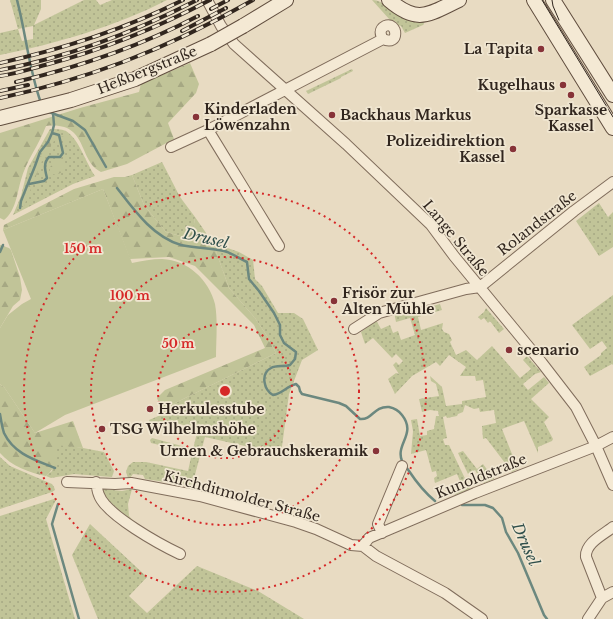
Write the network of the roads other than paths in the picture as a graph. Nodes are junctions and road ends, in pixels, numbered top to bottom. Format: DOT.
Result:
graph roads {
  1 [pos="207,0"];
  2 [pos="286,0"];
  3 [pos="389,0"];
  4 [pos="459,0"];
  5 [pos="534,0"];
  6 [pos="552,0"];
  7 [pos="383,39"];
  8 [pos="285,90"];
  9 [pos="613,95"];
  10 [pos="0,118"];
  11 [pos="613,128"];
  12 [pos="208,130"];
  13 [pos="171,147"];
  14 [pos="613,182"];
  15 [pos="279,246"];
  16 [pos="480,287"];
  17 [pos="354,329"];
  18 [pos="613,437"];
  19 [pos="596,446"];
  20 [pos="402,466"];
  21 [pos="68,482"];
  22 [pos="96,482"];
  23 [pos="613,485"];
  24 [pos="613,527"];
  25 [pos="382,533"];
  26 [pos="363,546"];
  27 [pos="180,554"];
  28 [pos="613,592"];
  29 [pos="602,598"];
  30 [pos="482,619"];
  31 [pos="588,619"];
  1 -- 8 [label="street, Lange Straße"];
  2 -- 10 [label="main road, Heßbergstraße, bridge"];
  3 -- 4 [label="main road"];
  5 -- 11 [label="main road"];
  6 -- 9 [label="main road"];
  7 -- 8 [label="street"];
  8 -- 12 [label="street"];
  8 -- 16 [label="street, Lange Straße"];
  12 -- 13 [label="street"];
  12 -- 15 [label="street"];
  14 -- 16 [label="street, Rolandstraße"];
  16 -- 17 [label="street"];
  16 -- 19 [label="street, Lange Straße"];
  18 -- 19 [label="street, Kunoldstraße"];
  19 -- 23 [label="street, Lange Straße"];
  19 -- 25 [label="street, Kunoldstraße"];
  20 -- 25 [label="street"];
  21 -- 22 [label="street, Kirchditmolder Straße"];
  22 -- 26 [label="street, Kirchditmolder Straße"];
  22 -- 27 [label="street"];
  24 -- 29 [label="street"];
  25 -- 26 [label="street, Kunoldstraße"];
  26 -- 30 [label="street, Kirchditmolder Straße"];
  28 -- 29 [label="street"];
  29 -- 31 [label="street"];
}
